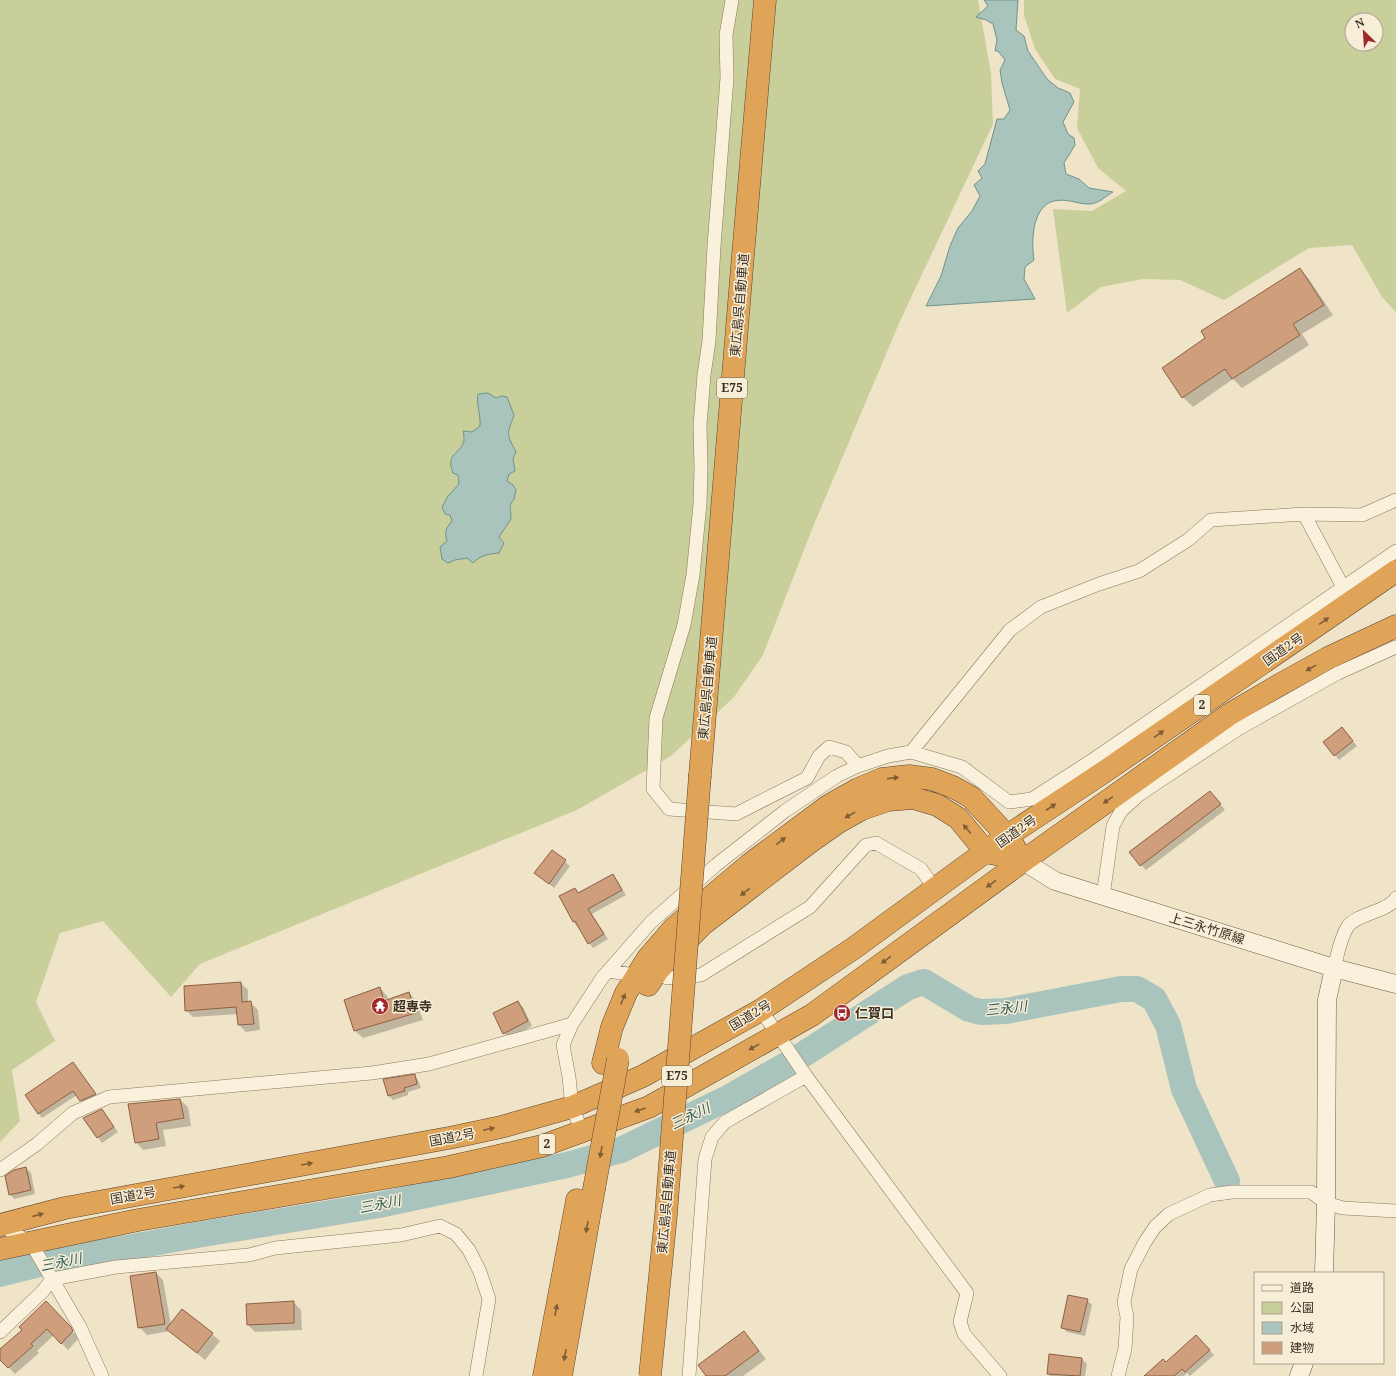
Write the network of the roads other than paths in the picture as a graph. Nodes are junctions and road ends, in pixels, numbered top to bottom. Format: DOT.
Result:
graph roads {
  1 [pos="732,0"];
  2 [pos="765,0"];
  3 [pos="1396,500"];
  4 [pos="1304,514"];
  5 [pos="1396,551"];
  6 [pos="1396,571"];
  7 [pos="1343,587"];
  8 [pos="1396,626"];
  9 [pos="1396,647"];
  10 [pos="911,752"];
  11 [pos="858,766"];
  12 [pos="1096,767"];
  13 [pos="1007,836"];
  14 [pos="986,852"];
  15 [pos="1023,861"];
  16 [pos="935,889"];
  17 [pos="1103,896"];
  18 [pos="1396,898"];
  19 [pos="1334,968"];
  20 [pos="608,971"];
  21 [pos="628,974"];
  22 [pos="667,978"];
  23 [pos="1396,984"];
  24 [pos="761,1010"];
  25 [pos="572,1024"];
  26 [pos="778,1034"];
  27 [pos="610,1061"];
  28 [pos="806,1076"];
  29 [pos="572,1107"];
  30 [pos="582,1131"];
  31 [pos="0,1170"];
  32 [pos="586,1190"];
  33 [pos="1326,1203"];
  34 [pos="1396,1211"];
  35 [pos="0,1225"];
  36 [pos="31,1243"];
  37 [pos="0,1249"];
  38 [pos="1324,1272"];
  39 [pos="52,1279"];
  40 [pos="0,1332"];
  41 [pos="1304,1364"];
  42 [pos="102,1376"];
  43 [pos="476,1376"];
  44 [pos="544,1376"];
  45 [pos="561,1376"];
  46 [pos="650,1376"];
  47 [pos="689,1376"];
  48 [pos="1000,1376"];
  49 [pos="1118,1376"];
  50 [pos="1300,1376"];
  1 -- 11 [label="street"];
  2 -- 46 [label="highway, 東広島呉自動車道 / E75, bridge"];
  3 -- 4 [label="street"];
  4 -- 7 [label="street"];
  4 -- 10 [label="street"];
  5 -- 7 [label="street"];
  12 -- 6 [label="highway, 国道2号 / 2, one-way"];
  7 -- 12 [label="street"];
  8 -- 15 [label="highway, 国道2号 / 2, one-way"];
  9 -- 17 [label="street"];
  10 -- 11 [label="street"];
  10 -- 12 [label="street"];
  11 -- 20 [label="street"];
  13 -- 12 [label="highway, 国道2号 / 2, one-way"];
  13 -- 14 [label="highway, 国道2号 / 2"];
  13 -- 15 [label="highway"];
  27 -- 13 [label="highway, one-way"];
  14 -- 15 [label="highway"];
  14 -- 16 [label="highway, 国道2号 / 2"];
  14 -- 27 [label="highway, one-way"];
  15 -- 17 [label="main road, 上三永竹原線"];
  15 -- 26 [label="highway, 国道2号 / 2, one-way"];
  16 -- 22 [label="street"];
  16 -- 24 [label="highway, 国道2号 / 2"];
  17 -- 19 [label="main road, 上三永竹原線"];
  18 -- 19 [label="street"];
  19 -- 23 [label="main road, 上三永竹原線"];
  19 -- 33 [label="main road"];
  20 -- 21 [label="street"];
  20 -- 25 [label="street"];
  24 -- 26 [label="street"];
  24 -- 29 [label="highway, 国道2号 / 2"];
  25 -- 29 [label="street"];
  25 -- 31 [label="street"];
  26 -- 28 [label="street"];
  26 -- 30 [label="highway, 国道2号 / 2, one-way"];
  27 -- 32 [label="highway"];
  28 -- 47 [label="street"];
  28 -- 48 [label="street"];
  29 -- 30 [label="street"];
  35 -- 29 [label="highway, 国道2号 / 2, one-way"];
  30 -- 36 [label="highway, 国道2号 / 2"];
  44 -- 32 [label="highway, one-way"];
  32 -- 45 [label="highway, one-way"];
  33 -- 34 [label="street"];
  33 -- 38 [label="main road"];
  33 -- 49 [label="street"];
  35 -- 36 [label="street"];
  36 -- 37 [label="highway, 国道2号 / 2"];
  36 -- 39 [label="street"];
  39 -- 40 [label="street"];
  39 -- 42 [label="street"];
  39 -- 43 [label="street"];
  41 -- 50 [label="main road"];
}
